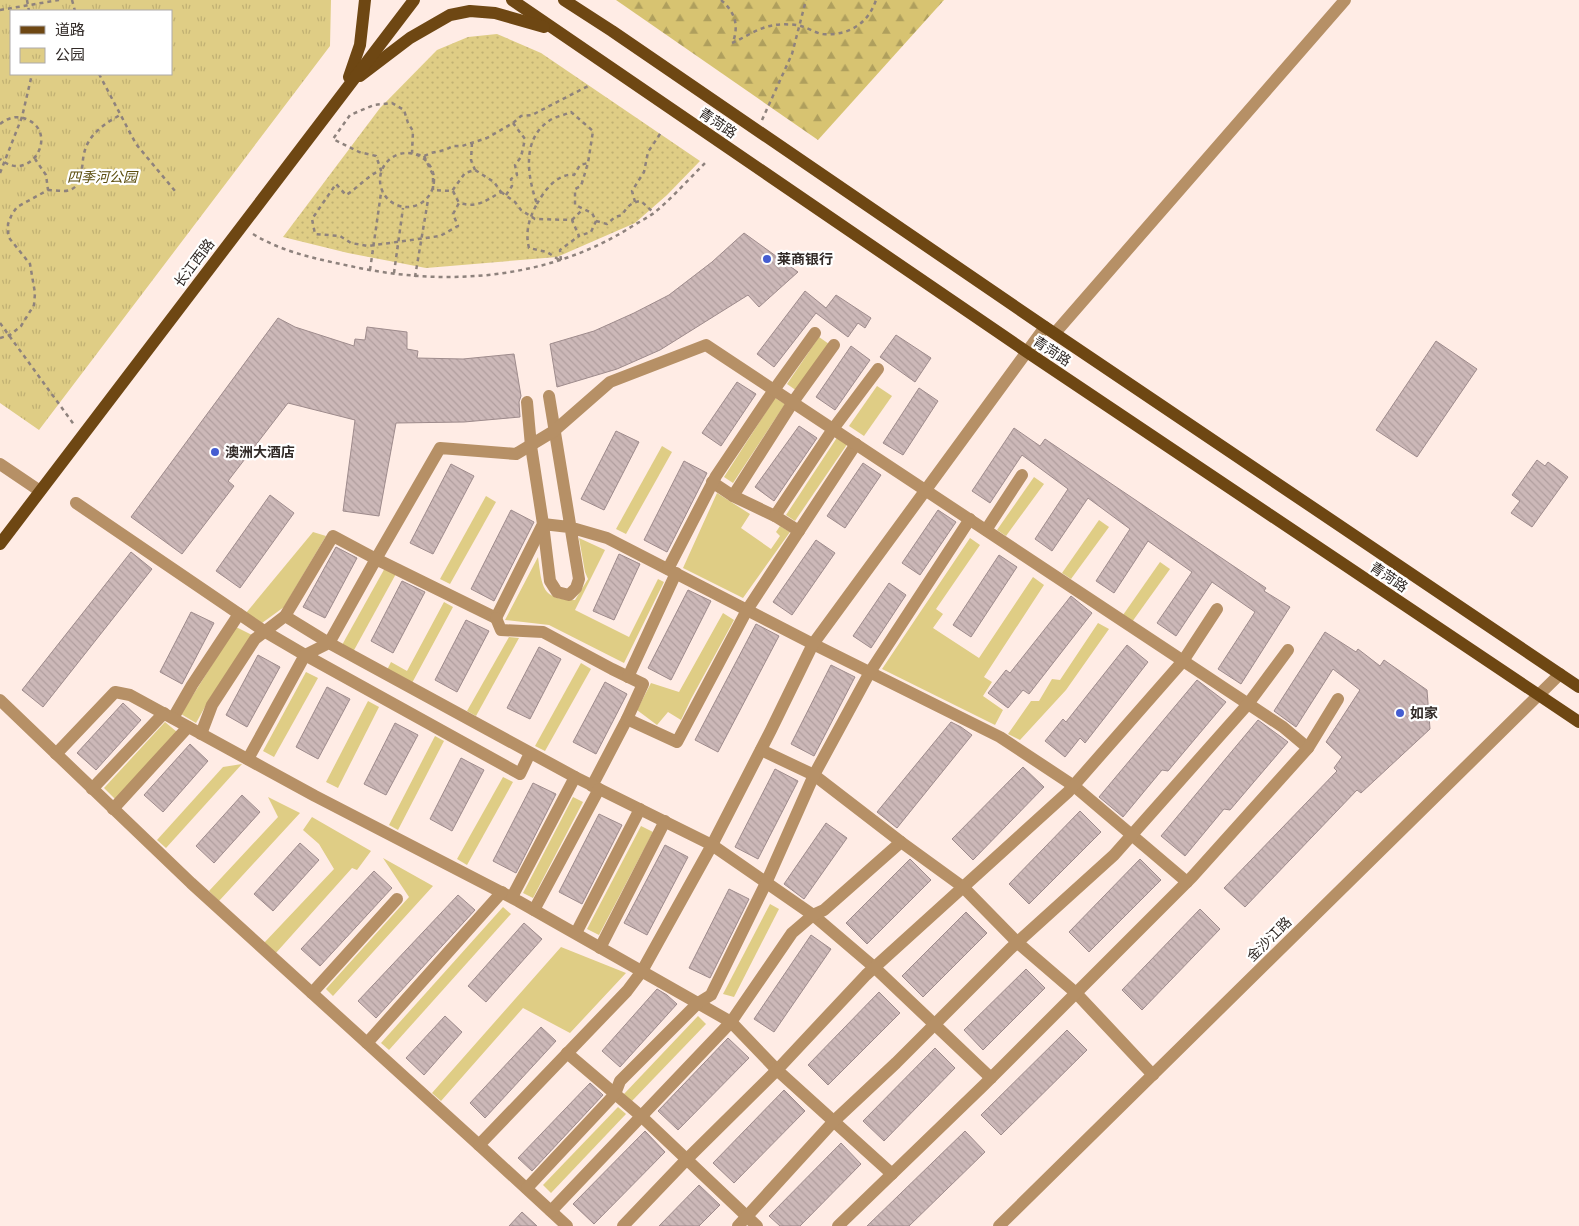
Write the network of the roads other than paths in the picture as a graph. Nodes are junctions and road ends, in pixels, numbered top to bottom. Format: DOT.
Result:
graph roads {
  1 [pos="365,0"];
  2 [pos="414,0"];
  3 [pos="512,0"];
  4 [pos="1345,0"];
  5 [pos="569,3"];
  6 [pos="556,30"];
  7 [pos="346,87"];
  8 [pos="1050,330"];
  9 [pos="815,333"];
  10 [pos="834,345"];
  11 [pos="1027,352"];
  12 [pos="878,369"];
  13 [pos="774,390"];
  14 [pos="549,396"];
  15 [pos="527,402"];
  16 [pos="793,402"];
  17 [pos="833,429"];
  18 [pos="554,431"];
  19 [pos="856,444"];
  20 [pos="531,446"];
  21 [pos="0,464"];
  22 [pos="1022,475"];
  23 [pos="712,482"];
  24 [pos="926,490"];
  25 [pos="40,491"];
  26 [pos="733,496"];
  27 [pos="76,503"];
  28 [pos="775,516"];
  29 [pos="970,519"];
  30 [pos="543,524"];
  31 [pos="569,527"];
  32 [pos="986,530"];
  33 [pos="800,531"];
  34 [pos="0,544"];
  35 [pos="376,559"];
  36 [pos="672,571"];
  37 [pos="1217,609"];
  38 [pos="747,610"];
  39 [pos="239,614"];
  40 [pos="285,616"];
  41 [pos="496,618"];
  42 [pos="264,631"];
  43 [pos="329,643"];
  44 [pos="813,644"];
  45 [pos="1288,650"];
  46 [pos="305,655"];
  47 [pos="1183,661"];
  48 [pos="870,672"];
  49 [pos="1560,674"];
  50 [pos="628,677"];
  51 [pos="1579,686"];
  52 [pos="1538,696"];
  53 [pos="1338,699"];
  54 [pos="0,700"];
  55 [pos="1248,704"];
  56 [pos="168,716"];
  57 [pos="628,719"];
  58 [pos="1579,722"];
  59 [pos="188,727"];
  60 [pos="201,734"];
  61 [pos="1308,748"];
  62 [pos="761,750"];
  63 [pos="530,753"];
  64 [pos="56,754"];
  65 [pos="248,759"];
  66 [pos="814,775"];
  67 [pos="575,777"];
  68 [pos="1074,786"];
  69 [pos="596,787"];
  70 [pos="92,789"];
  71 [pos="113,809"];
  72 [pos="640,809"];
  73 [pos="664,821"];
  74 [pos="1132,835"];
  75 [pos="901,842"];
  76 [pos="712,845"];
  77 [pos="1187,882"];
  78 [pos="766,883"];
  79 [pos="963,887"];
  80 [pos="507,895"];
  81 [pos="397,899"];
  82 [pos="534,910"];
  83 [pos="813,915"];
  84 [pos="576,934"];
  85 [pos="1018,943"];
  86 [pos="600,948"];
  87 [pos="874,968"];
  88 [pos="642,971"];
  89 [pos="312,993"];
  90 [pos="1076,993"];
  91 [pos="698,1003"];
  92 [pos="731,1022"];
  93 [pos="934,1025"];
  94 [pos="367,1043"];
  95 [pos="567,1053"];
  96 [pos="777,1070"];
  97 [pos="1152,1075"];
  98 [pos="991,1078"];
  99 [pos="615,1094"];
  100 [pos="641,1116"];
  101 [pos="834,1122"];
  102 [pos="479,1145"];
  103 [pos="687,1159"];
  104 [pos="892,1174"];
  105 [pos="526,1188"];
  106 [pos="551,1211"];
  107 [pos="747,1216"];
  108 [pos="567,1226"];
  109 [pos="623,1226"];
  110 [pos="738,1226"];
  111 [pos="757,1226"];
  112 [pos="838,1226"];
  113 [pos="999,1226"];
  1 -- 7 [label="main road"];
  2 -- 7 [label="main road, 长江西路"];
  3 -- 6 [label="main road, 青菏路"];
  4 -- 8 [label="street"];
  5 -- 8 [label="main road, 青菏路"];
  6 -- 7 [label="main road"];
  6 -- 11 [label="main road, 青菏路"];
  7 -- 25 [label="main road, 长江西路"];
  8 -- 11 [label="street"];
  8 -- 49 [label="main road, 青菏路"];
  9 -- 13 [label="street"];
  10 -- 16 [label="street"];
  11 -- 24 [label="street"];
  11 -- 52 [label="main road, 青菏路"];
  12 -- 17 [label="street"];
  13 -- 16 [label="street"];
  13 -- 18 [label="street"];
  13 -- 23 [label="street"];
  14 -- 18 [label="street"];
  15 -- 20 [label="street"];
  16 -- 17 [label="street"];
  16 -- 26 [label="street"];
  17 -- 19 [label="street"];
  17 -- 28 [label="street"];
  18 -- 20 [label="street"];
  18 -- 31 [label="street"];
  19 -- 24 [label="street"];
  19 -- 33 [label="street"];
  20 -- 30 [label="street"];
  20 -- 35 [label="street"];
  21 -- 25 [label="street"];
  22 -- 32 [label="street"];
  23 -- 26 [label="street"];
  23 -- 36 [label="street"];
  24 -- 29 [label="street"];
  24 -- 44 [label="street"];
  25 -- 34 [label="main road, 长江西路"];
  26 -- 28 [label="street"];
  27 -- 39 [label="street"];
  28 -- 33 [label="street"];
  29 -- 32 [label="street"];
  29 -- 48 [label="street"];
  30 -- 31 [label="street"];
  30 -- 31 [label="street"];
  30 -- 41 [label="street"];
  31 -- 36 [label="street"];
  32 -- 47 [label="street"];
  33 -- 38 [label="street"];
  35 -- 40 [label="street"];
  35 -- 41 [label="street"];
  35 -- 43 [label="street"];
  36 -- 38 [label="street"];
  36 -- 50 [label="street"];
  37 -- 47 [label="street"];
  38 -- 44 [label="street"];
  38 -- 57 [label="street"];
  39 -- 42 [label="street"];
  39 -- 56 [label="street"];
  40 -- 42 [label="street"];
  40 -- 43 [label="street"];
  41 -- 50 [label="street"];
  42 -- 46 [label="street"];
  42 -- 60 [label="street"];
  43 -- 46 [label="street"];
  43 -- 63 [label="street"];
  44 -- 48 [label="street"];
  44 -- 62 [label="street"];
  45 -- 55 [label="street"];
  46 -- 63 [label="street"];
  46 -- 65 [label="street"];
  47 -- 55 [label="street"];
  47 -- 68 [label="street"];
  48 -- 66 [label="street"];
  48 -- 68 [label="street"];
  49 -- 51 [label="main road, 青菏路"];
  49 -- 52 [label="street, 金沙江路"];
  50 -- 57 [label="street"];
  52 -- 58 [label="main road, 青菏路"];
  52 -- 97 [label="street, 金沙江路"];
  53 -- 61 [label="street"];
  54 -- 64 [label="street"];
  55 -- 61 [label="street"];
  55 -- 74 [label="street"];
  56 -- 59 [label="street"];
  56 -- 64 [label="street"];
  56 -- 70 [label="street"];
  57 -- 69 [label="street"];
  59 -- 60 [label="street"];
  59 -- 71 [label="street"];
  60 -- 65 [label="street"];
  61 -- 77 [label="street"];
  62 -- 66 [label="street"];
  62 -- 76 [label="street"];
  63 -- 67 [label="street"];
  64 -- 70 [label="street"];
  65 -- 80 [label="street"];
  66 -- 75 [label="street"];
  66 -- 78 [label="street"];
  67 -- 69 [label="street"];
  67 -- 80 [label="street"];
  68 -- 74 [label="street"];
  68 -- 79 [label="street"];
  69 -- 72 [label="street"];
  69 -- 82 [label="street"];
  70 -- 71 [label="street"];
  71 -- 89 [label="street"];
  72 -- 73 [label="street"];
  72 -- 84 [label="street"];
  73 -- 76 [label="street"];
  73 -- 86 [label="street"];
  74 -- 77 [label="street"];
  74 -- 85 [label="street"];
  75 -- 79 [label="street"];
  75 -- 83 [label="street"];
  76 -- 78 [label="street"];
  76 -- 88 [label="street"];
  77 -- 90 [label="street"];
  78 -- 83 [label="street"];
  78 -- 91 [label="street"];
  79 -- 85 [label="street"];
  79 -- 87 [label="street"];
  80 -- 82 [label="street"];
  80 -- 94 [label="street"];
  81 -- 89 [label="street"];
  82 -- 84 [label="street"];
  83 -- 87 [label="street"];
  83 -- 92 [label="street"];
  84 -- 86 [label="street"];
  85 -- 90 [label="street"];
  85 -- 93 [label="street"];
  86 -- 88 [label="street"];
  87 -- 93 [label="street"];
  87 -- 96 [label="street"];
  88 -- 91 [label="street"];
  88 -- 95 [label="street"];
  89 -- 94 [label="street"];
  90 -- 97 [label="street"];
  90 -- 98 [label="street"];
  91 -- 92 [label="street"];
  91 -- 99 [label="street"];
  92 -- 96 [label="street"];
  92 -- 100 [label="street"];
  93 -- 98 [label="street"];
  93 -- 101 [label="street"];
  94 -- 102 [label="street"];
  95 -- 99 [label="street"];
  95 -- 102 [label="street"];
  96 -- 101 [label="street"];
  96 -- 103 [label="street"];
  97 -- 113 [label="street, 金沙江路"];
  98 -- 104 [label="street"];
  99 -- 100 [label="street"];
  99 -- 105 [label="street"];
  100 -- 103 [label="street"];
  100 -- 106 [label="street"];
  101 -- 104 [label="street"];
  101 -- 107 [label="street"];
  102 -- 105 [label="street"];
  103 -- 107 [label="street"];
  103 -- 109 [label="street"];
  104 -- 112 [label="street"];
  105 -- 106 [label="street"];
  106 -- 108 [label="street"];
  107 -- 110 [label="street"];
  107 -- 111 [label="street"];
}
